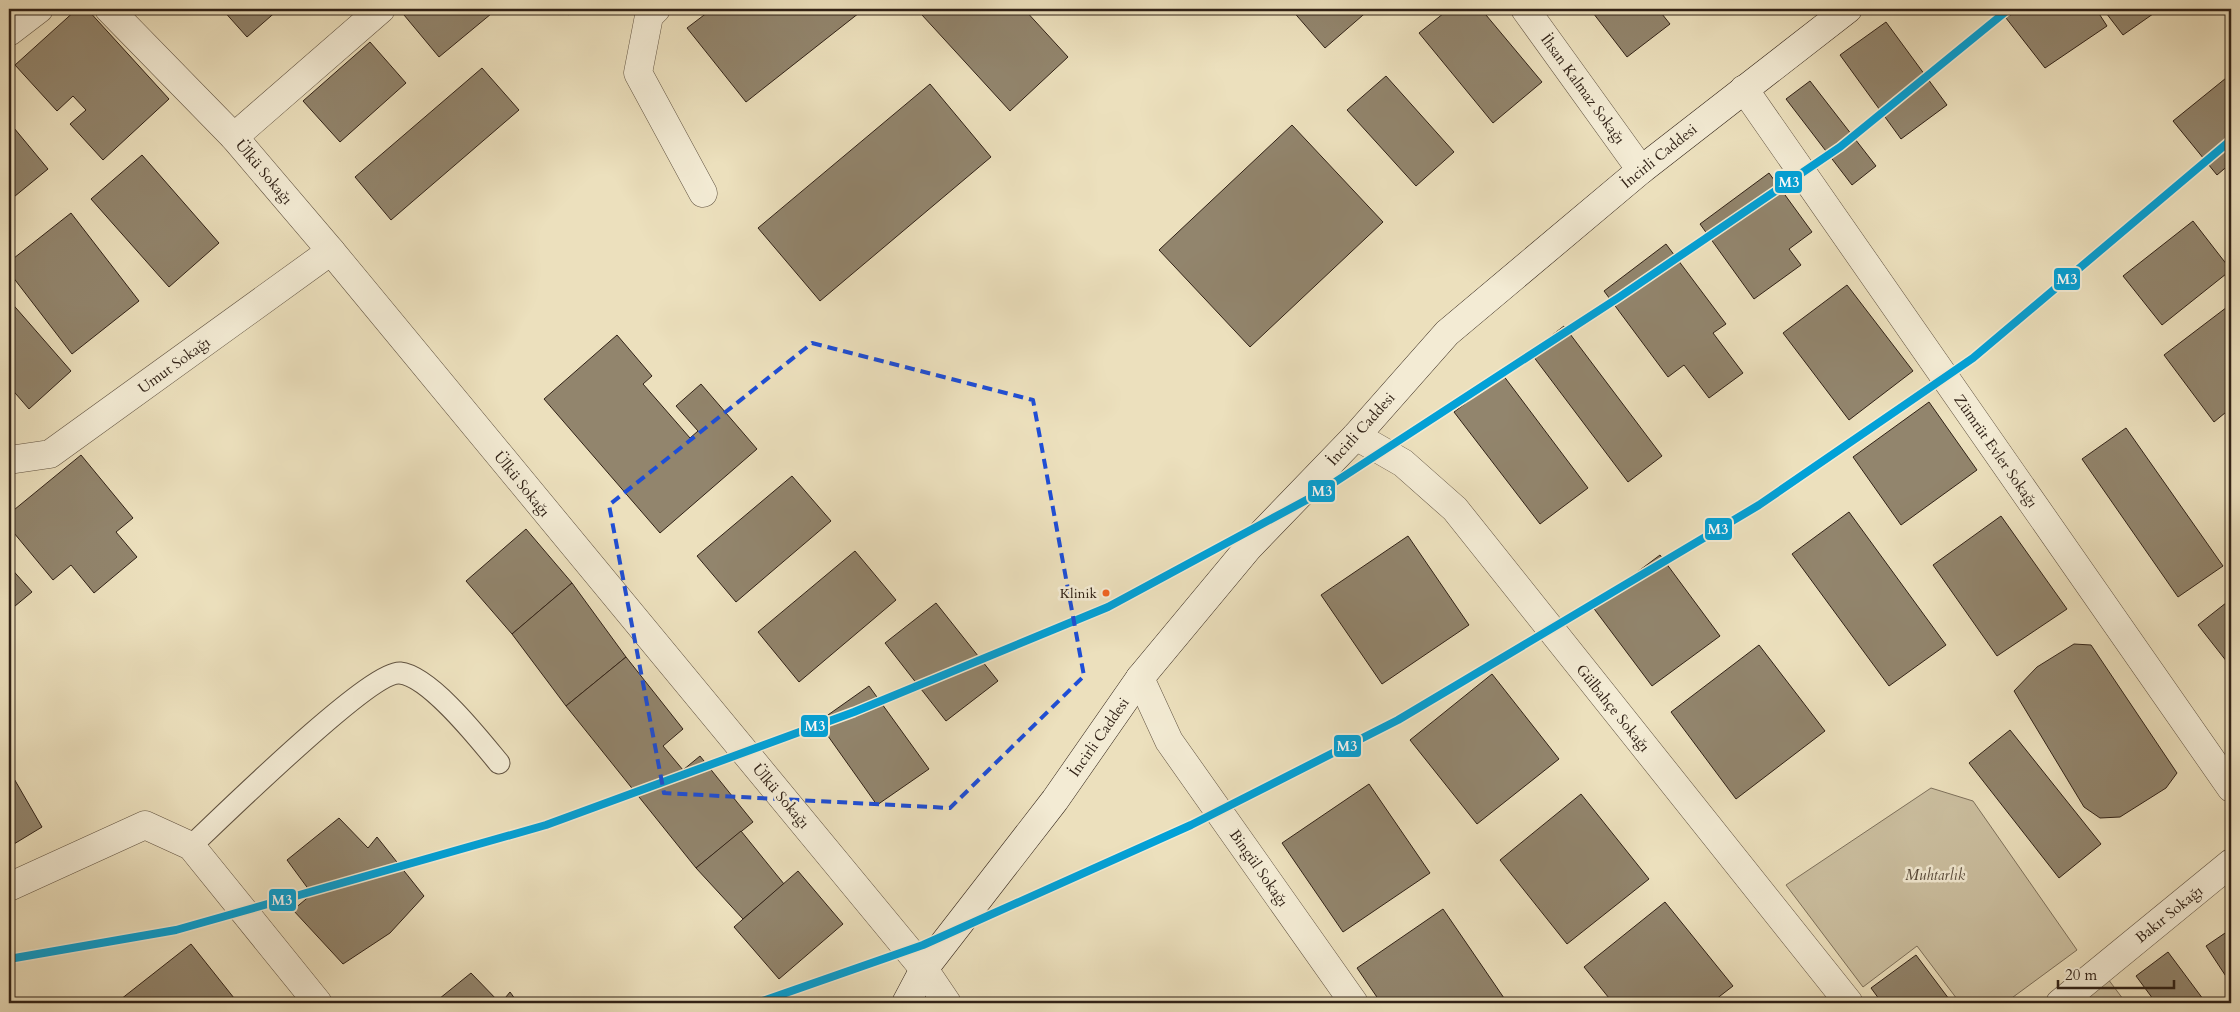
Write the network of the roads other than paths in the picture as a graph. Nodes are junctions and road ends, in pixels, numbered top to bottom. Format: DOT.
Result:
graph roads {
  1 [pos="39,9"];
  2 [pos="109,9"];
  3 [pos="381,9"];
  4 [pos="656,9"];
  5 [pos="1525,9"];
  6 [pos="1848,9"];
  7 [pos="9,32"];
  8 [pos="1744,89"];
  9 [pos="234,137"];
  10 [pos="1641,170"];
  11 [pos="703,193"];
  12 [pos="331,251"];
  13 [pos="1356,436"];
  14 [pos="9,460"];
  15 [pos="1140,678"];
  16 [pos="499,763"];
  17 [pos="2231,788"];
  18 [pos="191,846"];
  19 [pos="2231,863"];
  20 [pos="9,887"];
  21 [pos="924,969"];
  22 [pos="318,1003"];
  23 [pos="906,1003"];
  24 [pos="947,1003"];
  25 [pos="1354,1003"];
  26 [pos="1848,1003"];
  27 [pos="2060,1003"];
  1 -- 7 [label="street"];
  2 -- 9 [label="street, Ülkü Sokağı"];
  3 -- 9 [label="street"];
  4 -- 11 [label="street"];
  5 -- 10 [label="street, İhsan Kalmaz Sokağı"];
  6 -- 8 [label="street, İncirli Caddesi"];
  8 -- 10 [label="street, İncirli Caddesi"];
  8 -- 17 [label="street, Zümrüt Evler Sokağı"];
  9 -- 12 [label="street, Ülkü Sokağı"];
  10 -- 13 [label="street, İncirli Caddesi"];
  12 -- 14 [label="street, Umut Sokağı"];
  12 -- 21 [label="street, Ülkü Sokağı"];
  13 -- 15 [label="street, İncirli Caddesi"];
  13 -- 26 [label="street, Gülbahçe Sokağı"];
  15 -- 21 [label="street, İncirli Caddesi"];
  15 -- 25 [label="street, Bingül Sokağı"];
  16 -- 18 [label="lane"];
  18 -- 20 [label="street"];
  18 -- 22 [label="street"];
  19 -- 27 [label="street, Bakır Sokağı"];
  21 -- 23 [label="street, İncirli Caddesi"];
  21 -- 24 [label="street, Ülkü Sokağı"];
}
